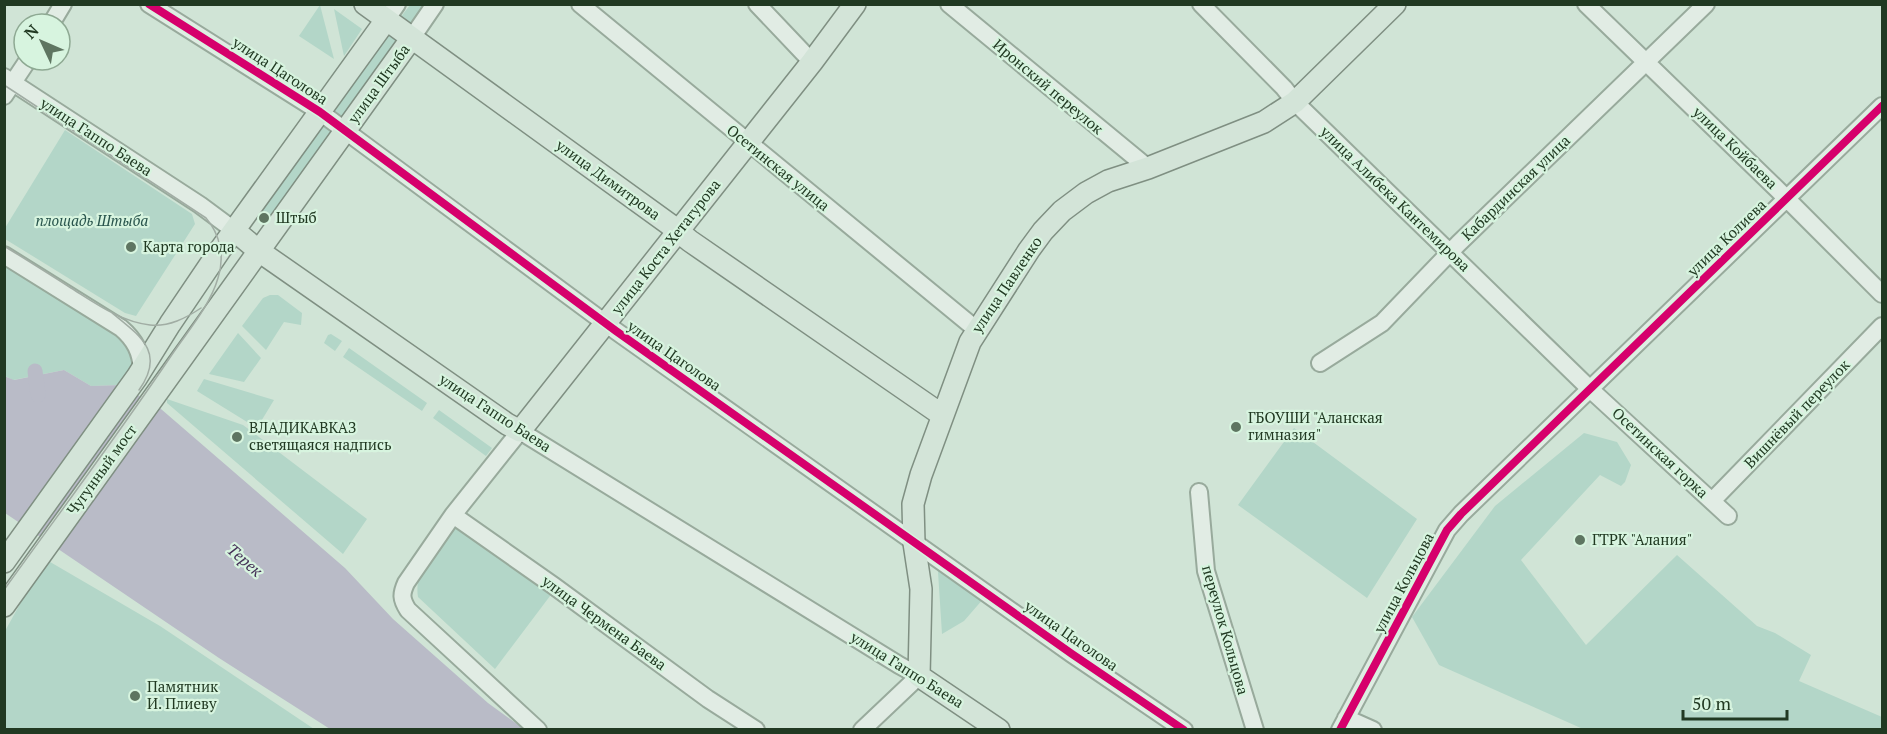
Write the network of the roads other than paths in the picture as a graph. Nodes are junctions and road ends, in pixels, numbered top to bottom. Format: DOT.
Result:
graph roads {
  1 [pos="149,4"];
  2 [pos="364,4"];
  3 [pos="435,4"];
  4 [pos="580,4"];
  5 [pos="758,4"];
  6 [pos="855,4"];
  7 [pos="949,4"];
  8 [pos="1201,4"];
  9 [pos="1395,4"];
  10 [pos="1586,4"];
  11 [pos="1706,4"];
  12 [pos="392,12"];
  13 [pos="411,39"];
  14 [pos="812,62"];
  15 [pos="1645,62"];
  16 [pos="18,72"];
  17 [pos="7,85"];
  18 [pos="1295,102"];
  19 [pos="1882,106"];
  20 [pos="320,112"];
  21 [pos="345,131"];
  22 [pos="747,142"];
  23 [pos="1148,168"];
  24 [pos="1788,199"];
  25 [pos="235,231"];
  26 [pos="679,232"];
  27 [pos="259,251"];
  28 [pos="1450,252"];
  29 [pos="4,255"];
  30 [pos="1882,294"];
  31 [pos="605,323"];
  32 [pos="1882,326"];
  33 [pos="976,330"];
  34 [pos="1320,363"];
  35 [pos="140,373"];
  36 [pos="162,386"];
  37 [pos="1591,390"];
  38 [pos="942,415"];
  39 [pos="520,431"];
  40 [pos="1199,492"];
  41 [pos="1712,501"];
  42 [pos="453,515"];
  43 [pos="1728,516"];
  44 [pos="914,543"];
  45 [pos="4,562"];
  46 [pos="4,606"];
  47 [pos="919,676"];
  48 [pos="1343,724"];
  49 [pos="538,729"];
  50 [pos="756,729"];
  51 [pos="862,729"];
  52 [pos="999,729"];
  53 [pos="1184,729"];
  54 [pos="1255,729"];
  55 [pos="1373,729"];
  1 -- 20 [label="street, улица Цаголова"];
  2 -- 12 [label="main road, улица Димитрова"];
  3 -- 13 [label="street, улица Штыба"];
  4 -- 22 [label="street, Осетинская улица"];
  5 -- 14 [label="street"];
  6 -- 14 [label="main road, улица Коста Хетагурова"];
  7 -- 23 [label="street, Иронский переулок"];
  8 -- 18 [label="street, улица Алибека Кантемирова"];
  9 -- 18 [label="main road, улица Павленко"];
  10 -- 15 [label="street, улица Койбаева"];
  11 -- 15 [label="street, Кабардинская улица"];
  12 -- 13 [label="main road, улица Димитрова"];
  12 -- 20 [label="main road, улица Штыба"];
  13 -- 21 [label="main road, улица Штыба"];
  13 -- 26 [label="main road, улица Димитрова"];
  14 -- 22 [label="main road, улица Коста Хетагурова"];
  15 -- 24 [label="street, улица Койбаева"];
  15 -- 28 [label="street, Кабардинская улица"];
  16 -- 17 [label="street"];
  17 -- 25 [label="street, улица Гаппо Баева"];
  18 -- 23 [label="main road, улица Павленко"];
  18 -- 28 [label="street, улица Алибека Кантемирова"];
  19 -- 24 [label="street, улица Колиева"];
  20 -- 21 [label="street, улица Цаголова"];
  20 -- 25 [label="main road, улица Штыба"];
  21 -- 27 [label="main road, улица Штыба"];
  21 -- 31 [label="street, улица Цаголова"];
  22 -- 26 [label="main road, улица Коста Хетагурова"];
  22 -- 33 [label="street, Осетинская улица"];
  23 -- 33 [label="main road, улица Павленко"];
  24 -- 30 [label="street, улица Койбаева"];
  24 -- 37 [label="street, улица Колиева"];
  25 -- 27 [label="main road, улица Гаппо Баева"];
  25 -- 35 [label="main road, Чугунный мост"];
  26 -- 31 [label="main road, улица Коста Хетагурова"];
  26 -- 38 [label="main road, улица Димитрова"];
  27 -- 36 [label="main road, улица Штыба"];
  27 -- 39 [label="main road, улица Гаппо Баева"];
  28 -- 34 [label="street, Кабардинская улица"];
  28 -- 37 [label="street, улица Алибека Кантемирова"];
  29 -- 35 [label="street"];
  31 -- 39 [label="main road, улица Коста Хетагурова"];
  31 -- 44 [label="street, улица Цаголова"];
  32 -- 41 [label="street, Вишнёвый переулок"];
  33 -- 38 [label="main road, улица Павленко"];
  35 -- 45 [label="main road, Чугунный мост"];
  36 -- 46 [label="main road, Чугунный мост"];
  37 -- 41 [label="street, Осетинская горка"];
  37 -- 48 [label="street, улица Кольцова"];
  38 -- 44 [label="main road, улица Павленко"];
  39 -- 42 [label="street, улица Коста Хетагурова"];
  39 -- 47 [label="street, улица Гаппо Баева"];
  40 -- 54 [label="street, переулок Кольцова"];
  41 -- 43 [label="street, Осетинская горка"];
  42 -- 49 [label="street, улица Коста Хетагурова"];
  42 -- 50 [label="street, улица Чермена Баева"];
  44 -- 47 [label="main road, улица Павленко"];
  44 -- 53 [label="street, улица Цаголова"];
  47 -- 51 [label="street"];
  47 -- 52 [label="main road, улица Гаппо Баева"];
  48 -- 55 [label="street"];
}
